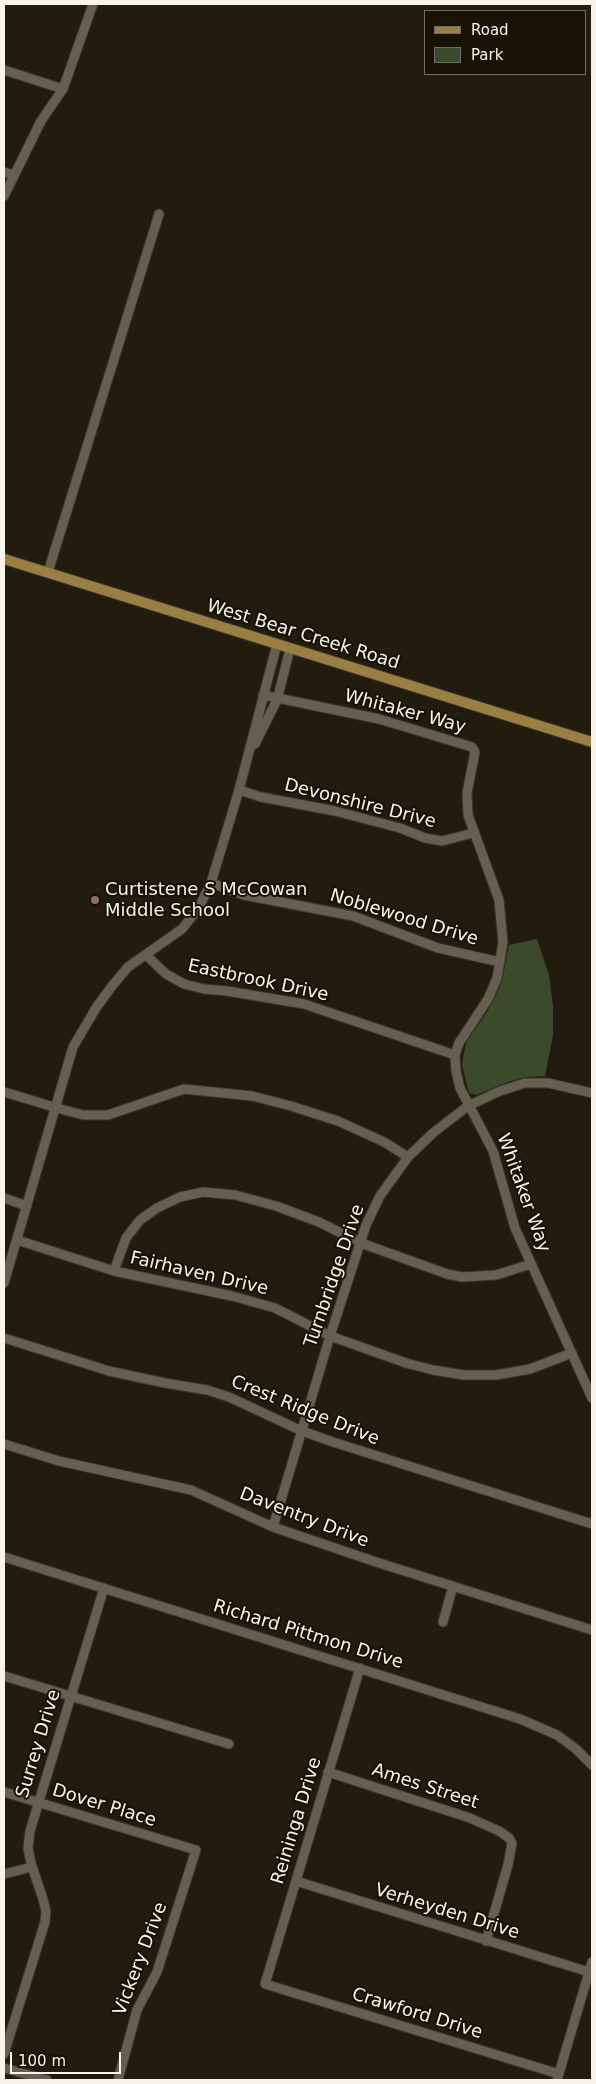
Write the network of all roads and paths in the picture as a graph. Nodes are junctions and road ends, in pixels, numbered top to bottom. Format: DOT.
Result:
graph roads {
  1 [pos="93,4"];
  2 [pos="4,70"];
  3 [pos="63,89"];
  4 [pos="4,172"];
  5 [pos="14,175"];
  6 [pos="4,196"];
  7 [pos="159,214"];
  8 [pos="4,559"];
  9 [pos="48,572"];
  10 [pos="277,644"];
  11 [pos="290,649"];
  12 [pos="263,696"];
  13 [pos="277,700"];
  14 [pos="592,742"];
  15 [pos="247,759"];
  16 [pos="239,790"];
  17 [pos="473,833"];
  18 [pos="211,883"];
  19 [pos="146,955"];
  20 [pos="500,962"];
  21 [pos="455,1056"];
  22 [pos="4,1092"];
  23 [pos="592,1093"];
  24 [pos="468,1106"];
  25 [pos="57,1108"];
  26 [pos="408,1157"];
  27 [pos="4,1198"];
  28 [pos="27,1206"];
  29 [pos="17,1240"];
  30 [pos="361,1243"];
  31 [pos="532,1264"];
  32 [pos="114,1270"];
  33 [pos="4,1284"];
  34 [pos="330,1336"];
  35 [pos="4,1338"];
  36 [pos="572,1353"];
  37 [pos="592,1398"];
  38 [pos="302,1431"];
  39 [pos="4,1444"];
  40 [pos="592,1524"];
  41 [pos="273,1526"];
  42 [pos="4,1557"];
  43 [pos="453,1586"];
  44 [pos="104,1588"];
  45 [pos="443,1622"];
  46 [pos="592,1630"];
  47 [pos="360,1668"];
  48 [pos="4,1676"];
  49 [pos="71,1696"];
  50 [pos="229,1744"];
  51 [pos="592,1765"];
  52 [pos="328,1772"];
  53 [pos="4,1792"];
  54 [pos="38,1803"];
  55 [pos="196,1850"];
  56 [pos="32,1867"];
  57 [pos="4,1874"];
  58 [pos="296,1881"];
  59 [pos="486,1942"];
  60 [pos="592,1962"];
  61 [pos="589,1972"];
  62 [pos="265,1984"];
  63 [pos="4,2054"];
  64 [pos="4,2068"];
  65 [pos="558,2077"];
  66 [pos="47,2080"];
  67 [pos="118,2080"];
  1 -- 3 [label="street"];
  2 -- 3 [label="street"];
  3 -- 5 [label="street"];
  4 -- 5 [label="street"];
  5 -- 6 [label="street"];
  7 -- 9 [label="street"];
  8 -- 9 [label="main road, West Bear Creek Road"];
  9 -- 10 [label="main road, West Bear Creek Road"];
  10 -- 11 [label="main road, West Bear Creek Road"];
  10 -- 12 [label="street"];
  11 -- 13 [label="street"];
  11 -- 14 [label="main road, West Bear Creek Road"];
  12 -- 13 [label="street, Whitaker Way"];
  12 -- 15 [label="street"];
  13 -- 15 [label="street"];
  13 -- 17 [label="street, Whitaker Way"];
  15 -- 16 [label="street"];
  16 -- 17 [label="street, Devonshire Drive"];
  16 -- 18 [label="street"];
  17 -- 20 [label="street, Whitaker Way"];
  18 -- 19 [label="street"];
  18 -- 20 [label="street, Noblewood Drive"];
  19 -- 21 [label="street, Eastbrook Drive"];
  19 -- 25 [label="street"];
  20 -- 21 [label="street, Whitaker Way"];
  21 -- 24 [label="street, Whitaker Way"];
  22 -- 25 [label="street"];
  23 -- 24 [label="street, Turnbridge Drive"];
  24 -- 26 [label="street, Turnbridge Drive"];
  24 -- 31 [label="street, Whitaker Way"];
  25 -- 26 [label="street"];
  25 -- 28 [label="street"];
  26 -- 30 [label="street, Turnbridge Drive"];
  27 -- 28 [label="street"];
  28 -- 29 [label="street"];
  29 -- 32 [label="street, Fairhaven Drive"];
  29 -- 33 [label="street"];
  30 -- 31 [label="street"];
  30 -- 32 [label="street"];
  30 -- 34 [label="street, Turnbridge Drive"];
  31 -- 36 [label="street, Whitaker Way"];
  32 -- 34 [label="street, Fairhaven Drive"];
  34 -- 36 [label="street, Fairhaven Drive"];
  34 -- 38 [label="street, Turnbridge Drive"];
  35 -- 38 [label="street, Crest Ridge Drive"];
  36 -- 37 [label="street, Whitaker Way"];
  38 -- 40 [label="street, Crest Ridge Drive"];
  38 -- 41 [label="street, Turnbridge Drive"];
  39 -- 41 [label="street, Daventry Drive"];
  41 -- 43 [label="street, Daventry Drive"];
  42 -- 44 [label="street, Richard Pittmon Drive"];
  43 -- 45 [label="street"];
  43 -- 46 [label="street, Daventry Drive"];
  44 -- 47 [label="street, Richard Pittmon Drive"];
  44 -- 49 [label="street, Surrey Drive"];
  47 -- 51 [label="street, Richard Pittmon Drive"];
  47 -- 52 [label="street, Reininga Drive"];
  48 -- 49 [label="street"];
  49 -- 50 [label="street"];
  49 -- 54 [label="street, Surrey Drive"];
  52 -- 58 [label="street, Reininga Drive"];
  52 -- 59 [label="street, Ames Street"];
  53 -- 54 [label="street, Dover Place"];
  54 -- 55 [label="street, Dover Place"];
  54 -- 56 [label="street, Surrey Drive"];
  55 -- 67 [label="street, Vickery Drive"];
  56 -- 57 [label="street"];
  56 -- 63 [label="street, Surrey Drive"];
  58 -- 59 [label="street, Verheyden Drive"];
  58 -- 62 [label="street, Reininga Drive"];
  59 -- 61 [label="street, Verheyden Drive"];
  60 -- 61 [label="street"];
  61 -- 65 [label="street"];
  62 -- 65 [label="street, Crawford Drive"];
  64 -- 66 [label="street"];
}
